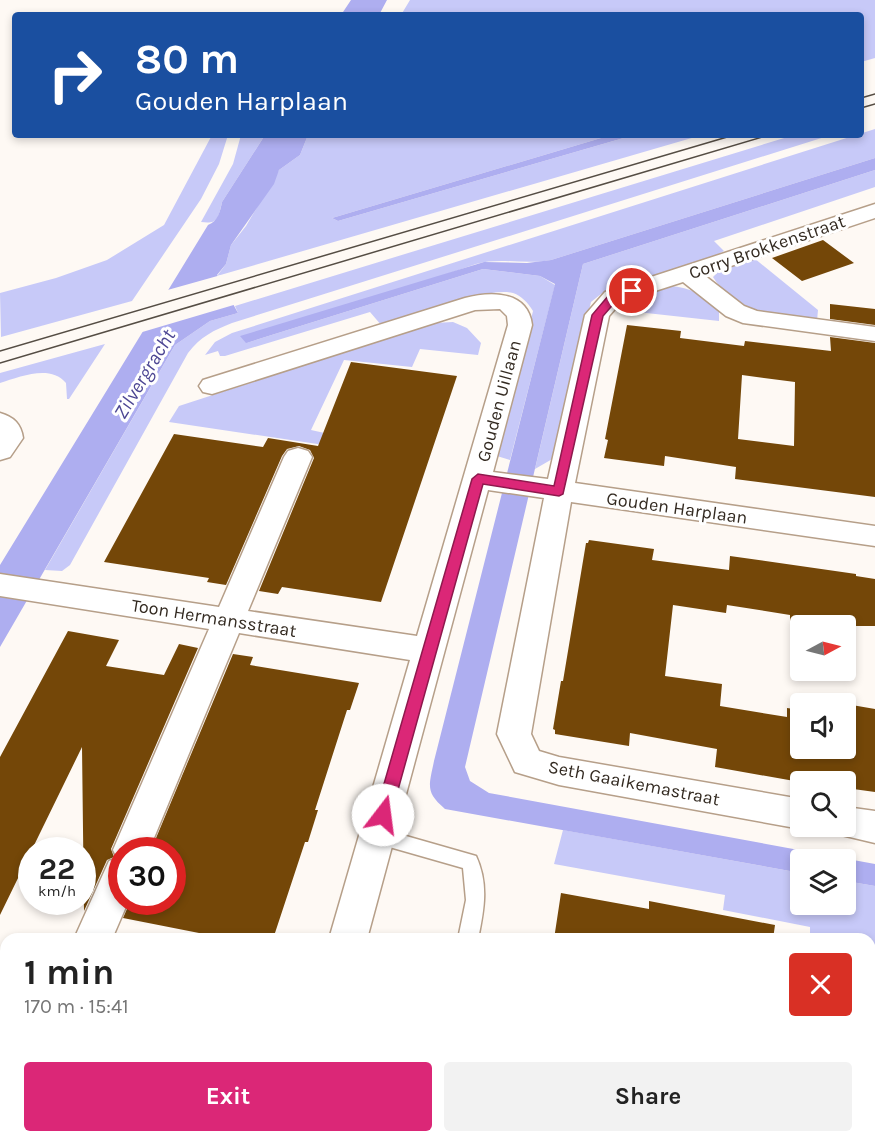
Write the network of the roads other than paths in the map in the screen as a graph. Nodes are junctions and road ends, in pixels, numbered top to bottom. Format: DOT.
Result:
graph roads {
  1 [pos="875,211"];
  2 [pos="688,274"];
  3 [pos="875,334"];
  4 [pos="212,387"];
  5 [pos="0,422"];
  6 [pos="0,451"];
  7 [pos="298,457"];
  8 [pos="487,480"];
  9 [pos="548,489"];
  10 [pos="875,536"];
  11 [pos="0,585"];
  12 [pos="228,620"];
  13 [pos="428,650"];
  14 [pos="790,812"];
  15 [pos="856,824"];
  16 [pos="875,827"];
  17 [pos="378,836"];
  18 [pos="136,837"];
  19 [pos="108,905"];
  20 [pos="96,933"];
  21 [pos="350,933"];
  22 [pos="469,933"];
  1 -- 2 [label="street, Corry Brokkenstraat"];
  2 -- 3 [label="street"];
  2 -- 9 [label="street, Corry Brokkenstraat"];
  4 -- 8 [label="street, Gouden Uillaan"];
  5 -- 6 [label="street"];
  7 -- 12 [label="street"];
  8 -- 9 [label="street, Gouden Harplaan"];
  8 -- 13 [label="street, Gouden Uillaan"];
  9 -- 10 [label="street, Gouden Harplaan"];
  9 -- 14 [label="street, Seth Gaaikemastraat"];
  11 -- 12 [label="street, Toon Hermansstraat"];
  12 -- 13 [label="street, Toon Hermansstraat"];
  12 -- 18 [label="street"];
  13 -- 17 [label="street, Gouden Uillaan"];
  15 -- 16 [label="street"];
  17 -- 21 [label="street, Gouden Uillaan"];
  17 -- 22 [label="lane"];
  19 -- 20 [label="street"];
}
